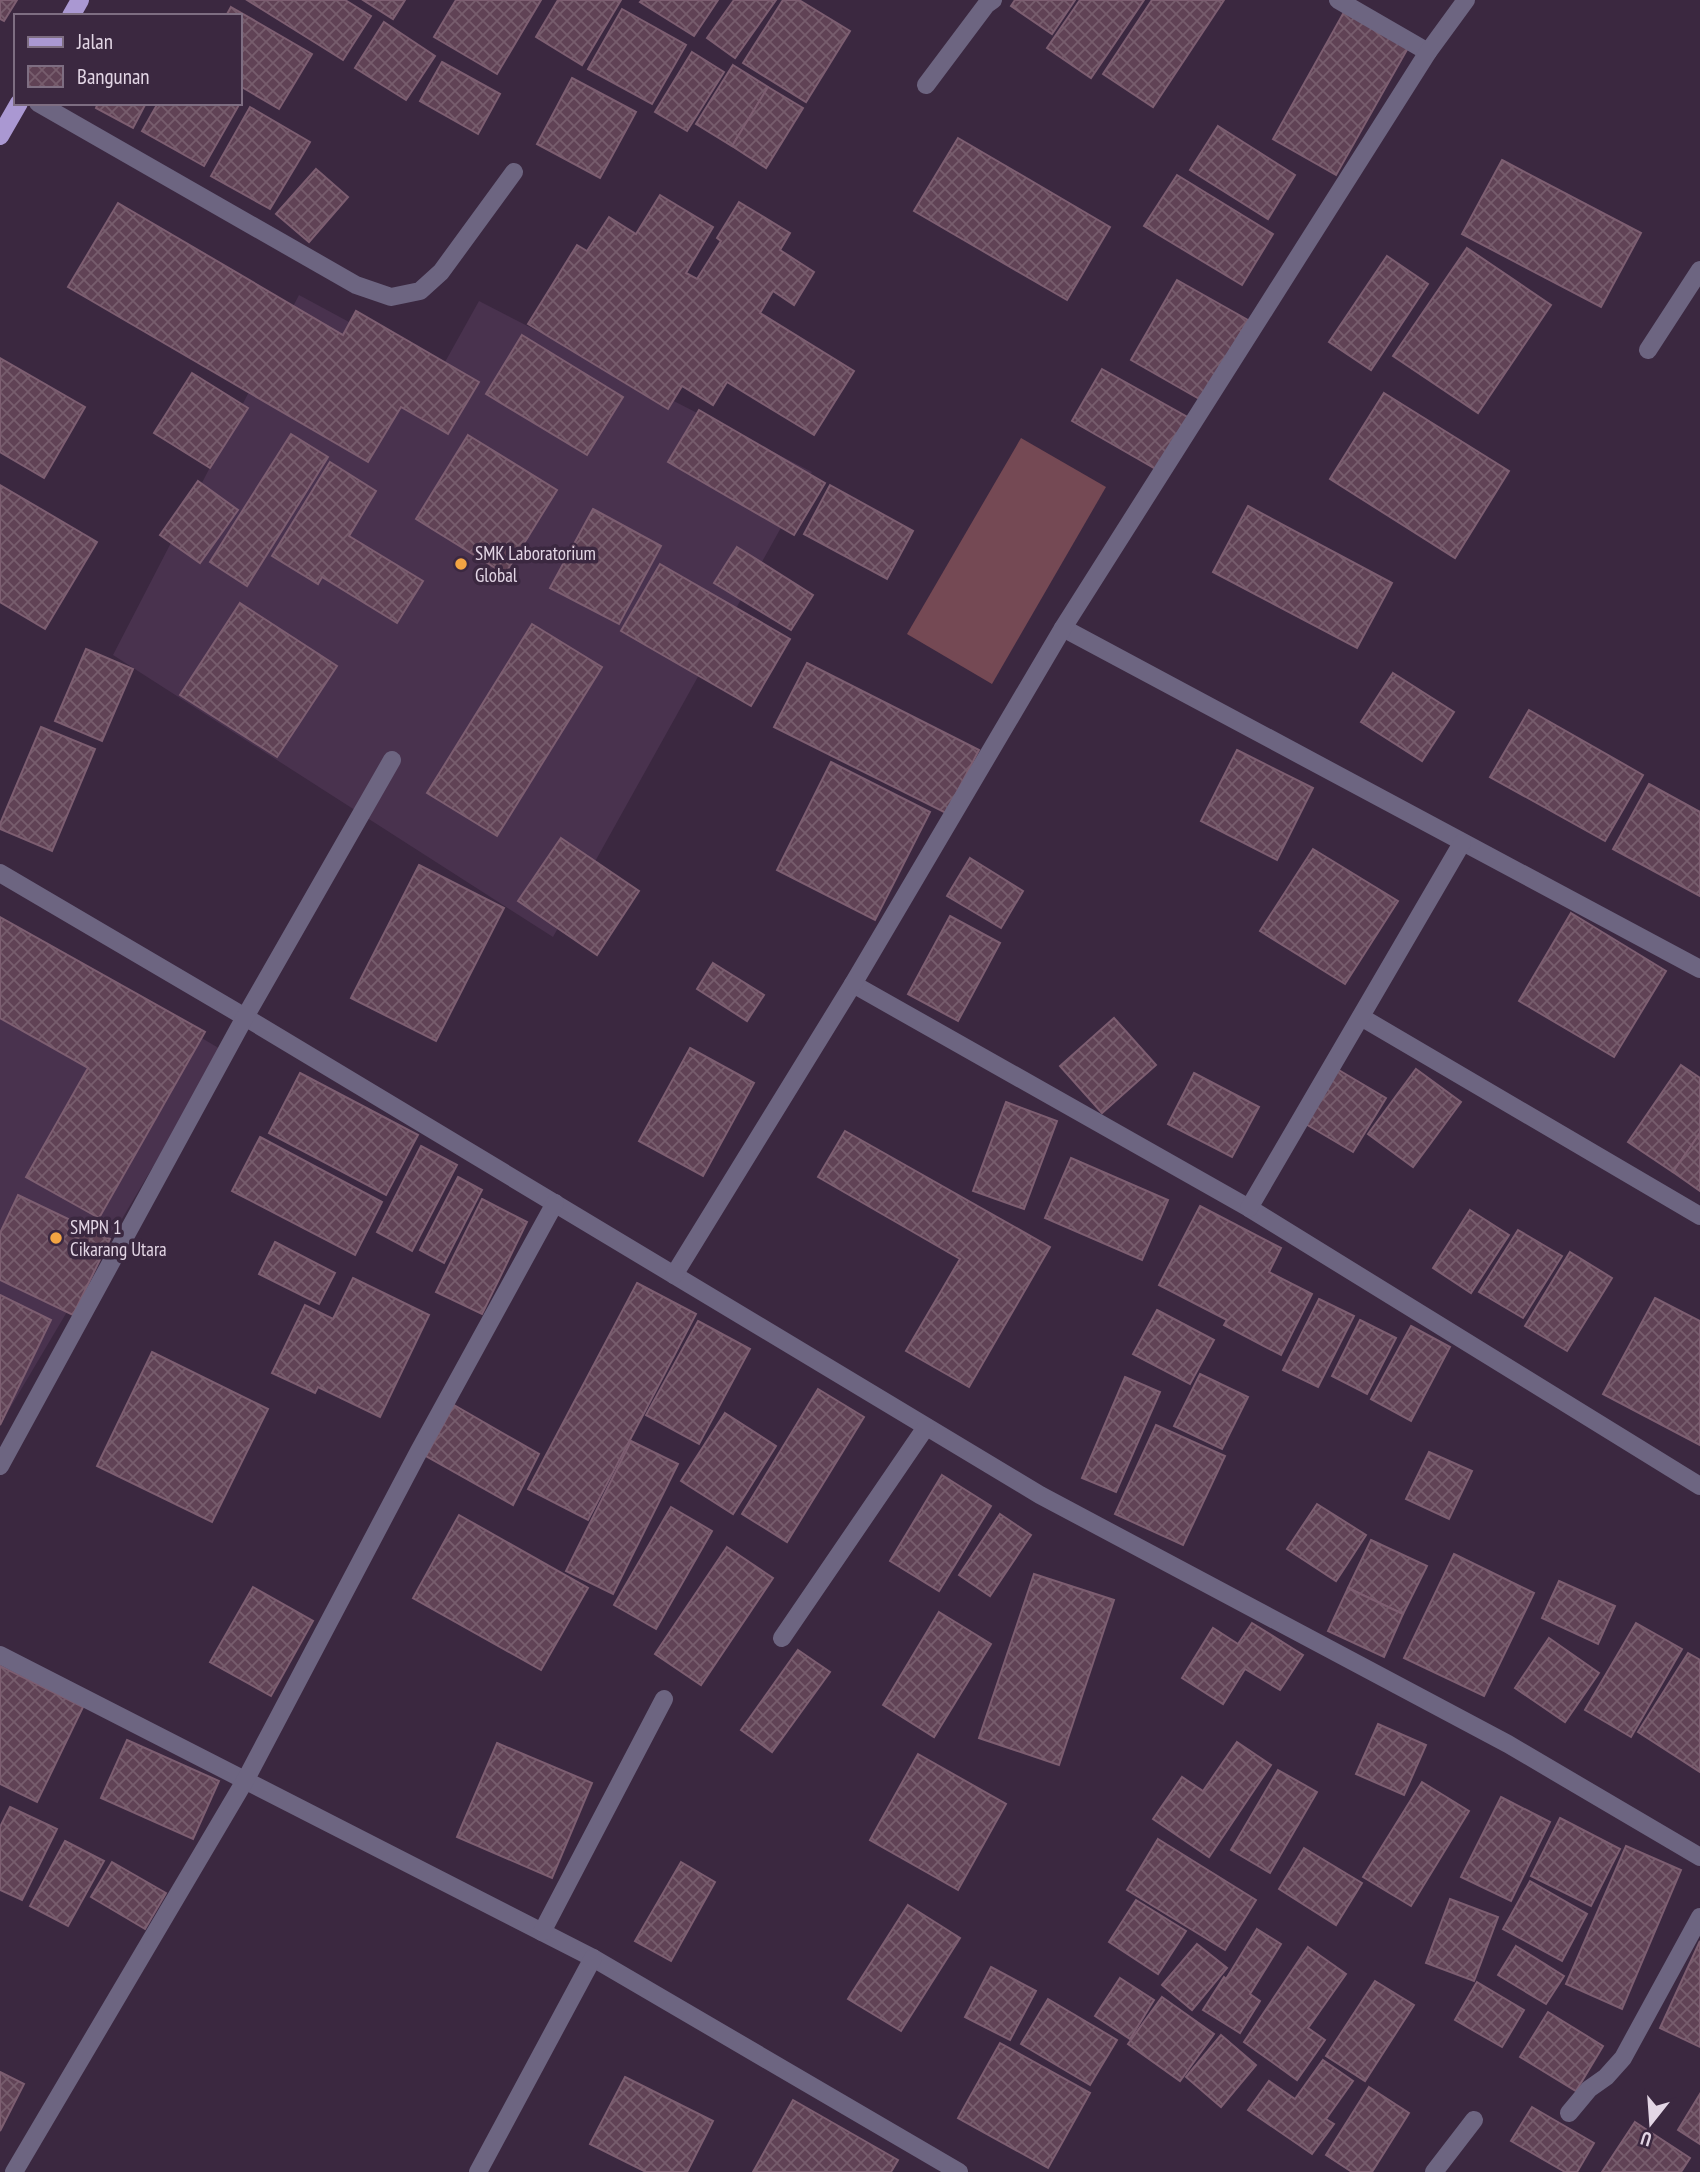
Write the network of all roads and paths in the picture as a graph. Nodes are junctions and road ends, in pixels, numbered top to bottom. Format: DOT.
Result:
graph roads {
  1 [pos="993,0"];
  2 [pos="1338,0"];
  3 [pos="1466,0"];
  4 [pos="1428,52"];
  5 [pos="926,85"];
  6 [pos="18,105"];
  7 [pos="41,105"];
  8 [pos="0,136"];
  9 [pos="514,172"];
  10 [pos="1700,270"];
  11 [pos="1648,350"];
  12 [pos="1063,628"];
  13 [pos="392,760"];
  14 [pos="1462,843"];
  15 [pos="0,873"];
  16 [pos="1700,969"];
  17 [pos="853,984"];
  18 [pos="246,1017"];
  19 [pos="1361,1017"];
  20 [pos="555,1203"];
  21 [pos="1249,1208"];
  22 [pos="1700,1216"];
  23 [pos="674,1275"];
  24 [pos="926,1427"];
  25 [pos="0,1466"];
  26 [pos="1700,1486"];
  27 [pos="782,1638"];
  28 [pos="0,1656"];
  29 [pos="664,1699"];
  30 [pos="246,1779"];
  31 [pos="1700,1857"];
  32 [pos="1700,1917"];
  33 [pos="542,1932"];
  34 [pos="593,1958"];
  35 [pos="1569,2113"];
  36 [pos="1474,2120"];
  37 [pos="928,2165"];
  38 [pos="14,2172"];
  39 [pos="478,2172"];
  40 [pos="959,2172"];
  41 [pos="1434,2172"];
  1 -- 5 [label="street"];
  2 -- 4 [label="street"];
  3 -- 4 [label="street"];
  4 -- 12 [label="street"];
  6 -- 8 [label="main road"];
  7 -- 9 [label="street"];
  10 -- 11 [label="street"];
  12 -- 14 [label="street"];
  12 -- 17 [label="street"];
  13 -- 18 [label="street"];
  14 -- 16 [label="street"];
  14 -- 19 [label="street"];
  15 -- 18 [label="street"];
  17 -- 21 [label="street"];
  17 -- 23 [label="street"];
  18 -- 20 [label="street"];
  18 -- 25 [label="street"];
  19 -- 21 [label="street"];
  19 -- 22 [label="street"];
  20 -- 23 [label="street"];
  20 -- 30 [label="street"];
  21 -- 26 [label="street"];
  23 -- 24 [label="street"];
  24 -- 27 [label="street"];
  24 -- 31 [label="street"];
  28 -- 30 [label="street"];
  29 -- 33 [label="street"];
  30 -- 33 [label="street"];
  30 -- 38 [label="street"];
  32 -- 35 [label="street"];
  33 -- 34 [label="street"];
  34 -- 37 [label="street"];
  34 -- 39 [label="street"];
  36 -- 41 [label="street"];
  37 -- 40 [label="street"];
}
